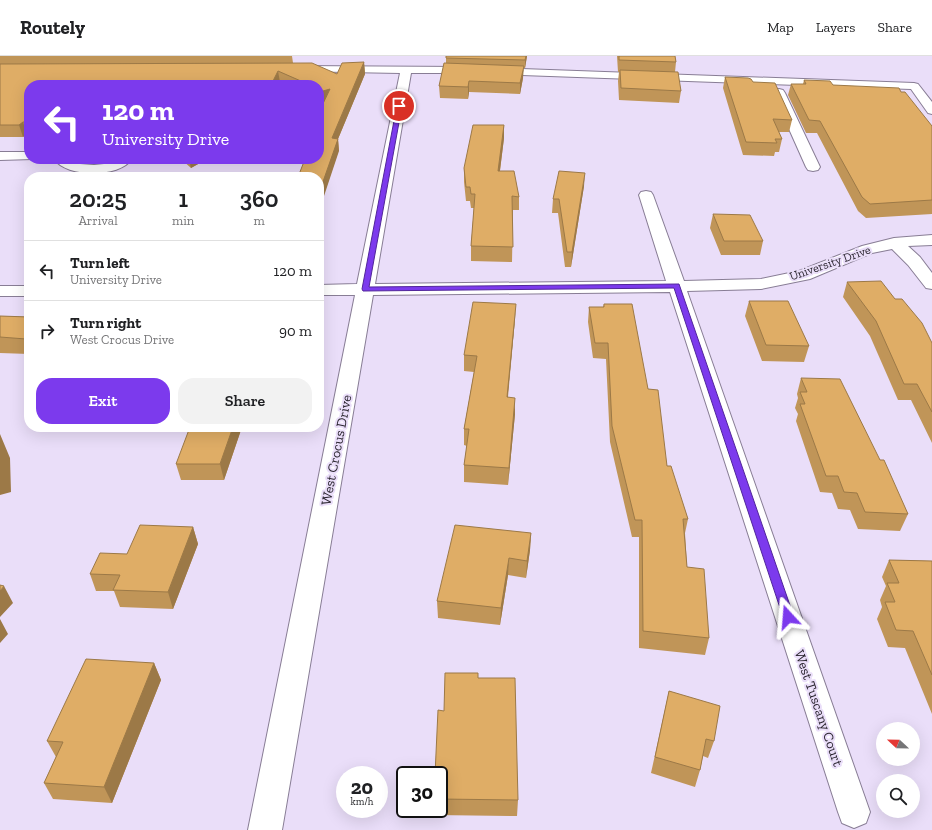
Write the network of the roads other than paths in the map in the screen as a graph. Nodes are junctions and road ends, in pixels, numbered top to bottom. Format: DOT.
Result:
graph roads {
  1 [pos="406,69"];
  2 [pos="285,70"];
  3 [pos="774,81"];
  4 [pos="932,110"];
  5 [pos="0,156"];
  6 [pos="24,156"];
  7 [pos="70,164"];
  8 [pos="116,164"];
  9 [pos="813,167"];
  10 [pos="646,195"];
  11 [pos="932,240"];
  12 [pos="894,243"];
  13 [pos="932,284"];
  14 [pos="677,286"];
  15 [pos="365,289"];
  16 [pos="324,290"];
  17 [pos="0,291"];
  18 [pos="24,291"];
  19 [pos="854,812"];
  20 [pos="265,830"];
  1 -- 2 [label="street"];
  1 -- 3 [label="street"];
  1 -- 15 [label="street, West Crocus Drive"];
  3 -- 4 [label="street"];
  3 -- 9 [label="street"];
  5 -- 6 [label="street"];
  7 -- 8 [label="street"];
  10 -- 14 [label="street, West Tuscany Court"];
  11 -- 12 [label="street, University Drive"];
  12 -- 13 [label="street"];
  12 -- 14 [label="street, University Drive"];
  14 -- 15 [label="street, University Drive"];
  14 -- 19 [label="street, West Tuscany Court"];
  15 -- 16 [label="street, University Drive"];
  15 -- 20 [label="street, West Crocus Drive"];
  17 -- 18 [label="street"];
}
